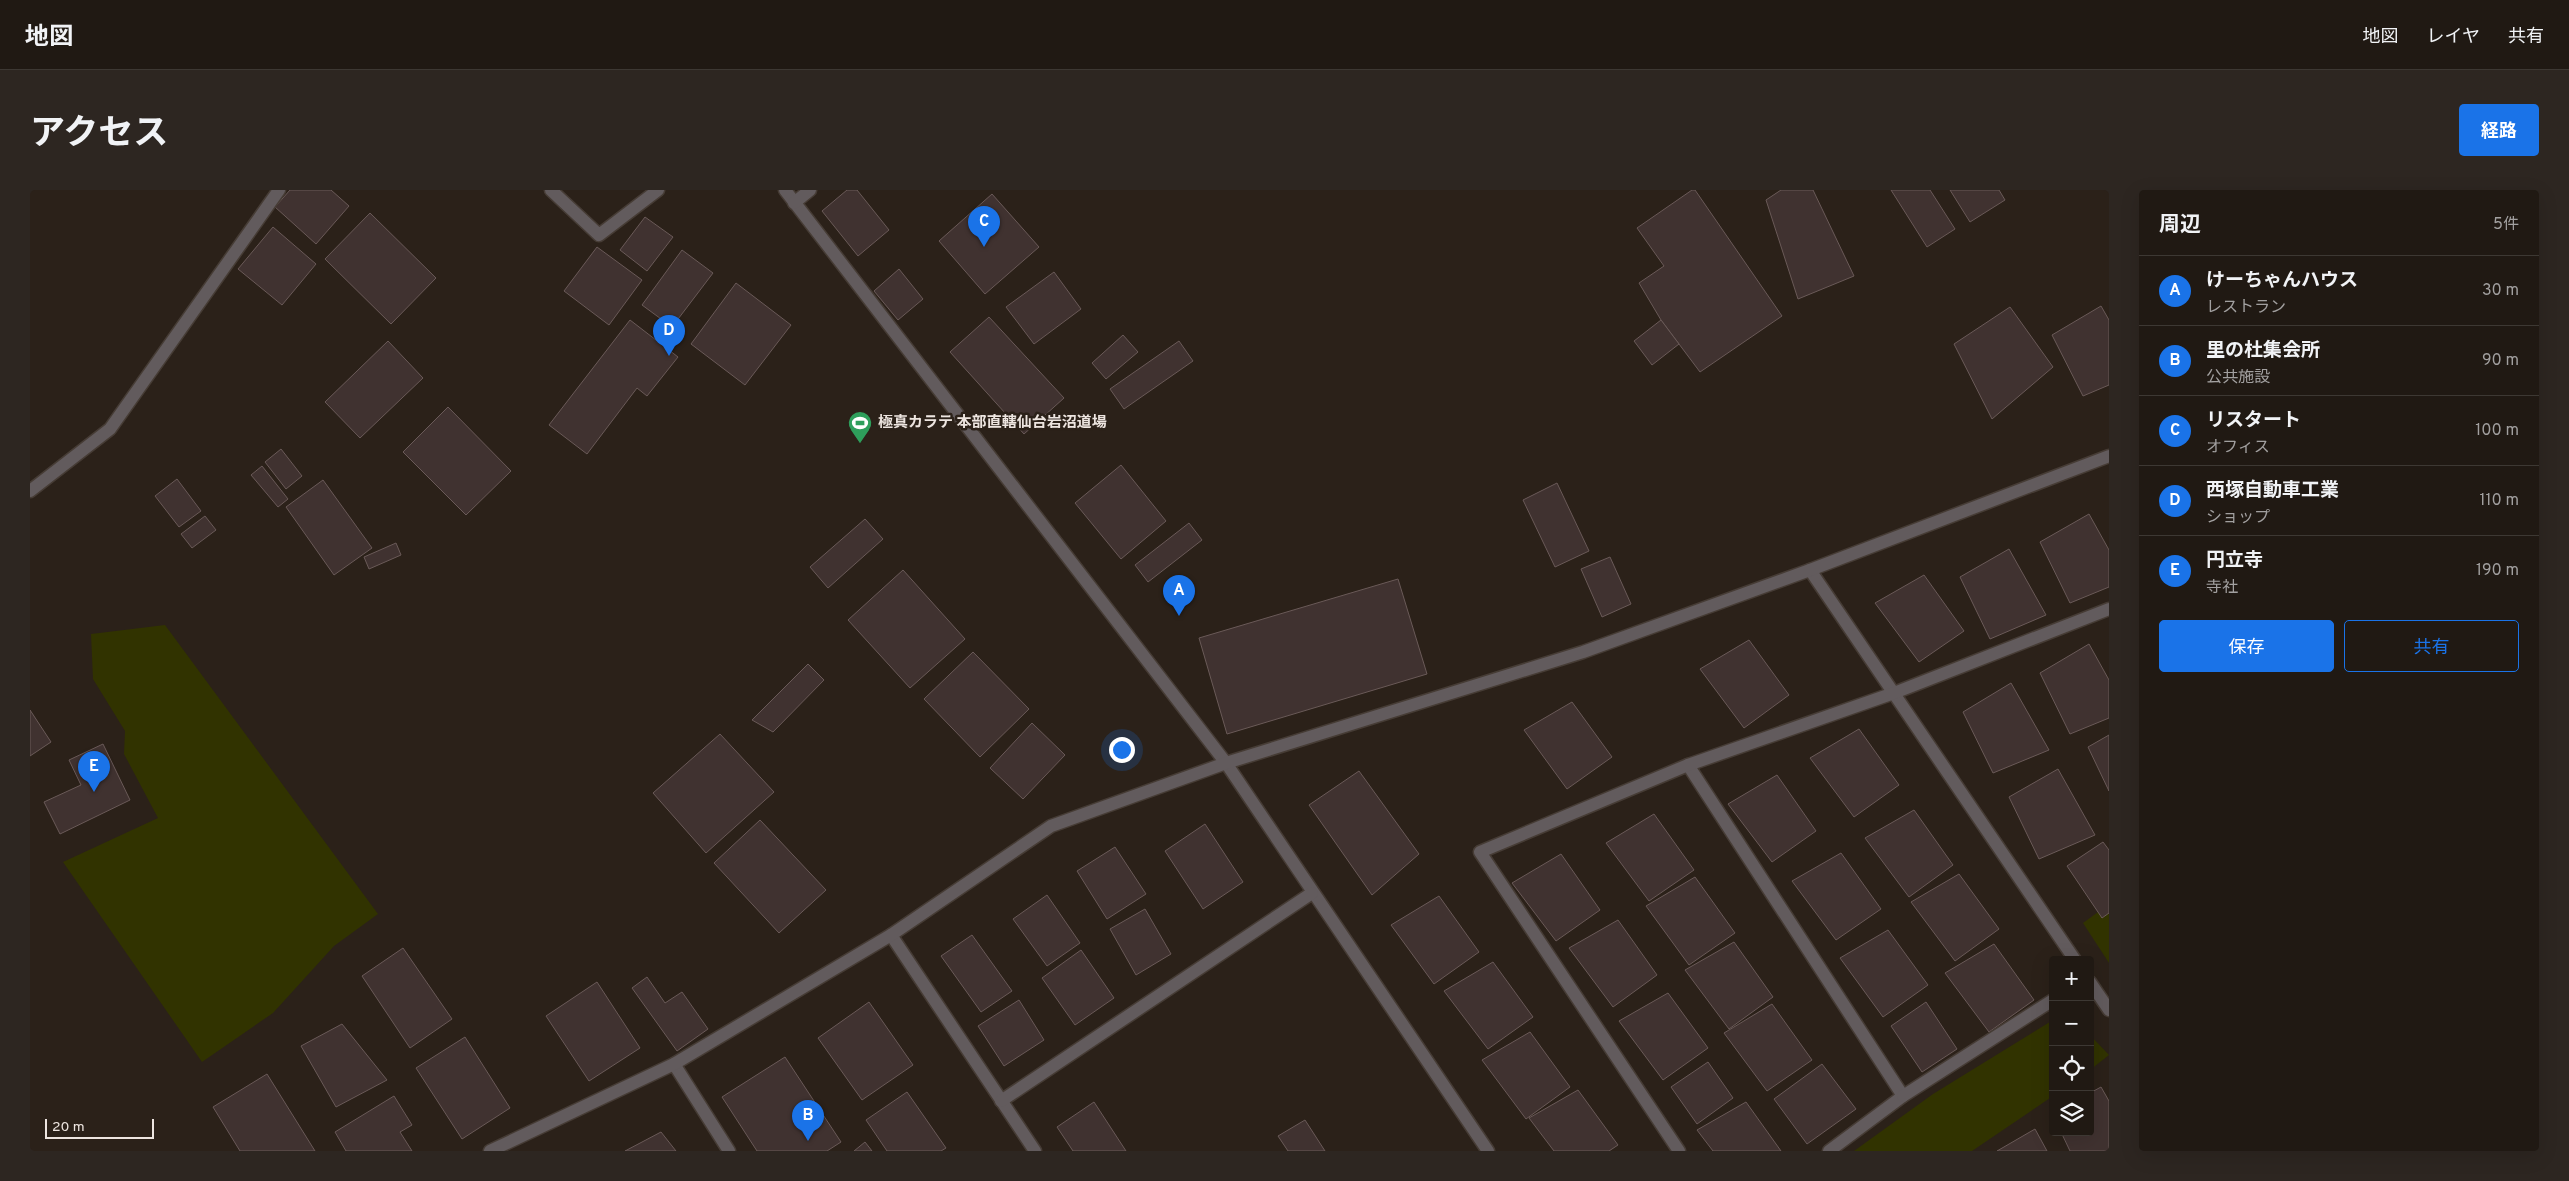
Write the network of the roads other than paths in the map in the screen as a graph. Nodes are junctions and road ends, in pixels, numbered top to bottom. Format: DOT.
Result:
graph roads {
  1 [pos="279,190"];
  2 [pos="551,190"];
  3 [pos="658,190"];
  4 [pos="785,190"];
  5 [pos="810,190"];
  6 [pos="794,203"];
  7 [pos="2109,456"];
  8 [pos="30,490"];
  9 [pos="1810,570"];
  10 [pos="2109,609"];
  11 [pos="1894,694"];
  12 [pos="1226,763"];
  13 [pos="1688,765"];
  14 [pos="1312,893"];
  15 [pos="891,935"];
  16 [pos="2072,956"];
  17 [pos="2094,988"];
  18 [pos="2051,1001"];
  19 [pos="2109,1010"];
  20 [pos="674,1064"];
  21 [pos="1903,1096"];
  22 [pos="1002,1101"];
  23 [pos="490,1151"];
  24 [pos="729,1151"];
  25 [pos="1035,1151"];
  26 [pos="1488,1151"];
  27 [pos="1679,1151"];
  28 [pos="1828,1151"];
  1 -- 8 [label="street"];
  2 -- 3 [label="street"];
  4 -- 6 [label="street"];
  5 -- 6 [label="street"];
  6 -- 12 [label="street"];
  7 -- 9 [label="street"];
  9 -- 11 [label="street"];
  9 -- 12 [label="street"];
  10 -- 11 [label="street"];
  11 -- 13 [label="street"];
  11 -- 16 [label="street"];
  12 -- 14 [label="street"];
  12 -- 15 [label="street"];
  13 -- 21 [label="street"];
  13 -- 27 [label="street"];
  14 -- 22 [label="street"];
  14 -- 26 [label="street"];
  15 -- 20 [label="street"];
  15 -- 22 [label="street"];
  17 -- 19 [label="street"];
  18 -- 21 [label="street"];
  20 -- 23 [label="street"];
  20 -- 24 [label="street"];
  21 -- 28 [label="street"];
  22 -- 25 [label="street"];
}
